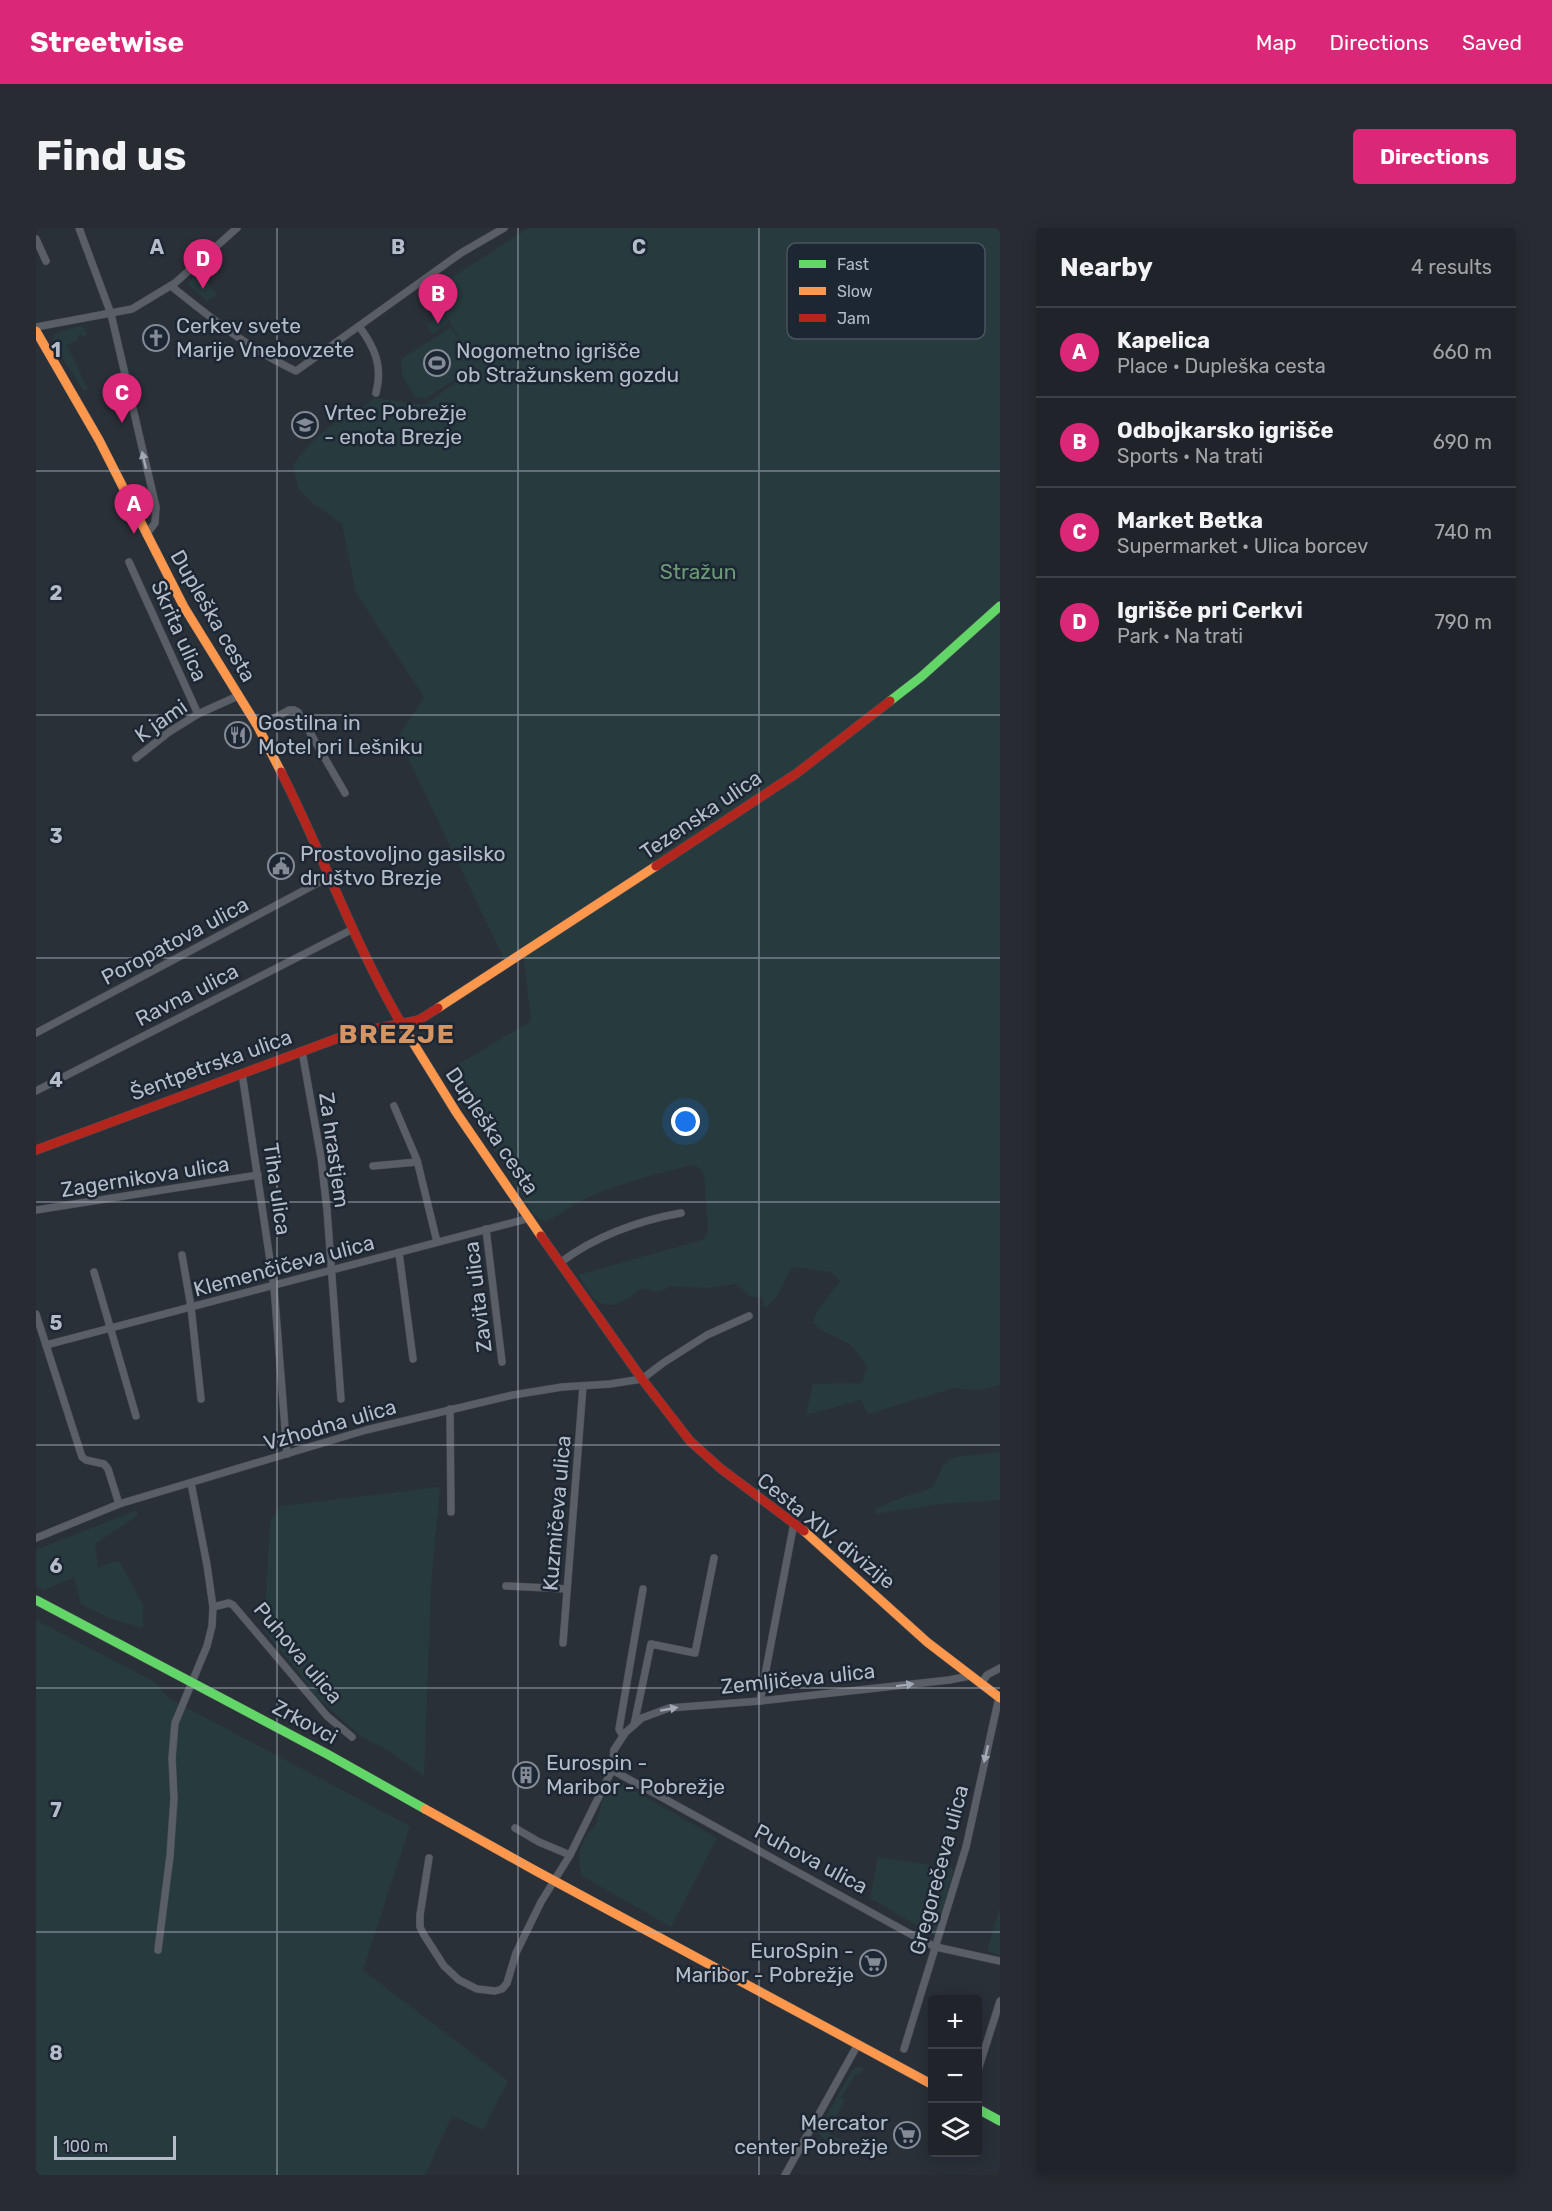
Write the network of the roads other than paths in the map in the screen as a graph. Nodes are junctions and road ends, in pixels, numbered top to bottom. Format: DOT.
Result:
graph roads {
  1 [pos="79,228"];
  2 [pos="243,228"];
  3 [pos="504,228"];
  4 [pos="235,230"];
  5 [pos="36,239"];
  6 [pos="46,261"];
  7 [pos="171,286"];
  8 [pos="111,314"];
  9 [pos="359,326"];
  10 [pos="36,329"];
  11 [pos="376,393"];
  12 [pos="146,535"];
  13 [pos="129,562"];
  14 [pos="1000,606"];
  15 [pos="238,696"];
  16 [pos="198,714"];
  17 [pos="258,727"];
  18 [pos="136,759"];
  19 [pos="345,794"];
  20 [pos="329,877"];
  21 [pos="353,929"];
  22 [pos="402,1024"];
  23 [pos="36,1033"];
  24 [pos="302,1051"];
  25 [pos="242,1074"];
  26 [pos="36,1091"];
  27 [pos="394,1106"];
  28 [pos="36,1150"];
  29 [pos="417,1162"];
  30 [pos="373,1166"];
  31 [pos="258,1175"];
  32 [pos="36,1210"];
  33 [pos="681,1213"];
  34 [pos="530,1218"];
  35 [pos="486,1229"];
  36 [pos="437,1242"];
  37 [pos="399,1253"];
  38 [pos="182,1255"];
  39 [pos="560,1263"];
  40 [pos="332,1271"];
  41 [pos="94,1272"];
  42 [pos="274,1287"];
  43 [pos="191,1307"];
  44 [pos="36,1314"];
  45 [pos="749,1316"];
  46 [pos="110,1328"];
  47 [pos="46,1345"];
  48 [pos="412,1359"];
  49 [pos="502,1362"];
  50 [pos="642,1379"];
  51 [pos="583,1386"];
  52 [pos="201,1399"];
  53 [pos="341,1399"];
  54 [pos="450,1409"];
  55 [pos="136,1416"];
  56 [pos="287,1454"];
  57 [pos="191,1484"];
  58 [pos="118,1504"];
  59 [pos="451,1512"];
  60 [pos="794,1523"];
  61 [pos="36,1538"];
  62 [pos="714,1558"];
  63 [pos="506,1586"];
  64 [pos="567,1589"];
  65 [pos="643,1590"];
  66 [pos="36,1600"];
  67 [pos="213,1607"];
  68 [pos="563,1643"];
  69 [pos="1000,1668"];
  70 [pos="970,1676"];
  71 [pos="192,1682"];
  72 [pos="981,1684"];
  73 [pos="999,1698"];
  74 [pos="760,1701"];
  75 [pos="634,1725"];
  76 [pos="624,1736"];
  77 [pos="352,1737"];
  78 [pos="612,1770"];
  79 [pos="515,1828"];
  80 [pos="570,1855"];
  81 [pos="429,1858"];
  82 [pos="555,1881"];
  83 [pos="936,1947"];
  84 [pos="158,1950"];
  85 [pos="1000,1961"];
  86 [pos="1000,2001"];
  87 [pos="858,2044"];
  88 [pos="904,2049"];
  89 [pos="982,2057"];
  90 [pos="928,2082"];
  91 [pos="982,2111"];
  92 [pos="1000,2121"];
  93 [pos="785,2175"];
  1 -- 8 [label="street"];
  2 -- 4 [label="street"];
  3 -- 9 [label="street"];
  4 -- 7 [label="street"];
  5 -- 6 [label="street"];
  7 -- 8 [label="street"];
  7 -- 9 [label="street"];
  8 -- 10 [label="street"];
  12 -- 8 [label="street, one-way"];
  9 -- 11 [label="street"];
  10 -- 12 [label="street, Dupleška cesta"];
  12 -- 15 [label="street, Dupleška cesta"];
  13 -- 16 [label="street, Skrita ulica"];
  14 -- 22 [label="street, Tezenska ulica"];
  15 -- 16 [label="street, K jami"];
  15 -- 17 [label="street, Dupleška cesta"];
  16 -- 18 [label="street, K jami"];
  17 -- 19 [label="street"];
  17 -- 20 [label="street, Dupleška cesta"];
  20 -- 21 [label="street, Dupleška cesta"];
  20 -- 23 [label="street, Poropatova ulica"];
  21 -- 22 [label="street, Dupleška cesta"];
  21 -- 26 [label="street, Ravna ulica"];
  22 -- 24 [label="street, Šentpetrska ulica"];
  22 -- 34 [label="street, Dupleška cesta"];
  24 -- 25 [label="street, Šentpetrska ulica"];
  24 -- 40 [label="street, Za hrastjem"];
  25 -- 28 [label="street, Šentpetrska ulica"];
  25 -- 31 [label="street, Tiha ulica"];
  27 -- 29 [label="street"];
  29 -- 30 [label="street"];
  29 -- 36 [label="street"];
  31 -- 32 [label="street, Zagernikova ulica"];
  31 -- 42 [label="street, Tiha ulica"];
  33 -- 39 [label="street"];
  34 -- 35 [label="street, Klemenčičeva ulica"];
  34 -- 39 [label="street, Dupleška cesta"];
  35 -- 36 [label="street, Klemenčičeva ulica"];
  35 -- 49 [label="street, Zavita ulica"];
  36 -- 37 [label="street, Klemenčičeva ulica"];
  37 -- 40 [label="street, Klemenčičeva ulica"];
  37 -- 48 [label="street"];
  38 -- 43 [label="street"];
  39 -- 50 [label="street, Dupleška cesta"];
  40 -- 42 [label="street, Klemenčičeva ulica"];
  40 -- 53 [label="street, Za hrastjem"];
  41 -- 46 [label="street"];
  42 -- 43 [label="street, Klemenčičeva ulica"];
  42 -- 56 [label="street, Tiha ulica"];
  43 -- 46 [label="street, Klemenčičeva ulica"];
  43 -- 52 [label="street"];
  44 -- 47 [label="street"];
  45 -- 50 [label="street"];
  46 -- 47 [label="street, Klemenčičeva ulica"];
  46 -- 55 [label="street"];
  47 -- 58 [label="street"];
  50 -- 51 [label="street, Vzhodna ulica"];
  50 -- 60 [label="street, Cesta XIV. divizije"];
  51 -- 54 [label="street, Vzhodna ulica"];
  51 -- 64 [label="street, Kuzmičeva ulica"];
  54 -- 56 [label="street, Vzhodna ulica"];
  54 -- 59 [label="street"];
  56 -- 57 [label="street, Vzhodna ulica"];
  57 -- 58 [label="street, Vzhodna ulica"];
  57 -- 67 [label="street"];
  58 -- 61 [label="street, Vzhodna ulica"];
  60 -- 70 [label="street, Cesta XIV. divizije"];
  60 -- 74 [label="street"];
  62 -- 75 [label="street"];
  63 -- 64 [label="street"];
  64 -- 68 [label="street, Kuzmičeva ulica"];
  65 -- 76 [label="street"];
  66 -- 71 [label="street, Zrkovci"];
  67 -- 71 [label="street"];
  67 -- 77 [label="street, Puhova ulica"];
  69 -- 72 [label="street"];
  70 -- 72 [label="street, Cesta XIV. divizije"];
  74 -- 70 [label="street, Zemljičeva ulica, one-way"];
  71 -- 82 [label="street, Zrkovci"];
  71 -- 84 [label="street"];
  72 -- 73 [label="street, Cesta XIV. divizije"];
  73 -- 83 [label="street, Gregorečeva ulica, one-way"];
  75 -- 74 [label="street, Zemljičeva ulica, one-way"];
  75 -- 76 [label="street, Zemljičeva ulica"];
  76 -- 78 [label="street, Zemljičeva ulica"];
  78 -- 80 [label="street, Zemljičeva ulica"];
  78 -- 83 [label="street, Puhova ulica"];
  79 -- 80 [label="street"];
  80 -- 82 [label="street, Zemljičeva ulica"];
  81 -- 82 [label="street, Zemljičeva ulica"];
  82 -- 87 [label="street"];
  83 -- 85 [label="street, Puhova ulica"];
  83 -- 88 [label="street, Gregorečeva ulica"];
  86 -- 89 [label="street"];
  87 -- 90 [label="street"];
  87 -- 93 [label="street"];
  91 -- 92 [label="street"];
}
